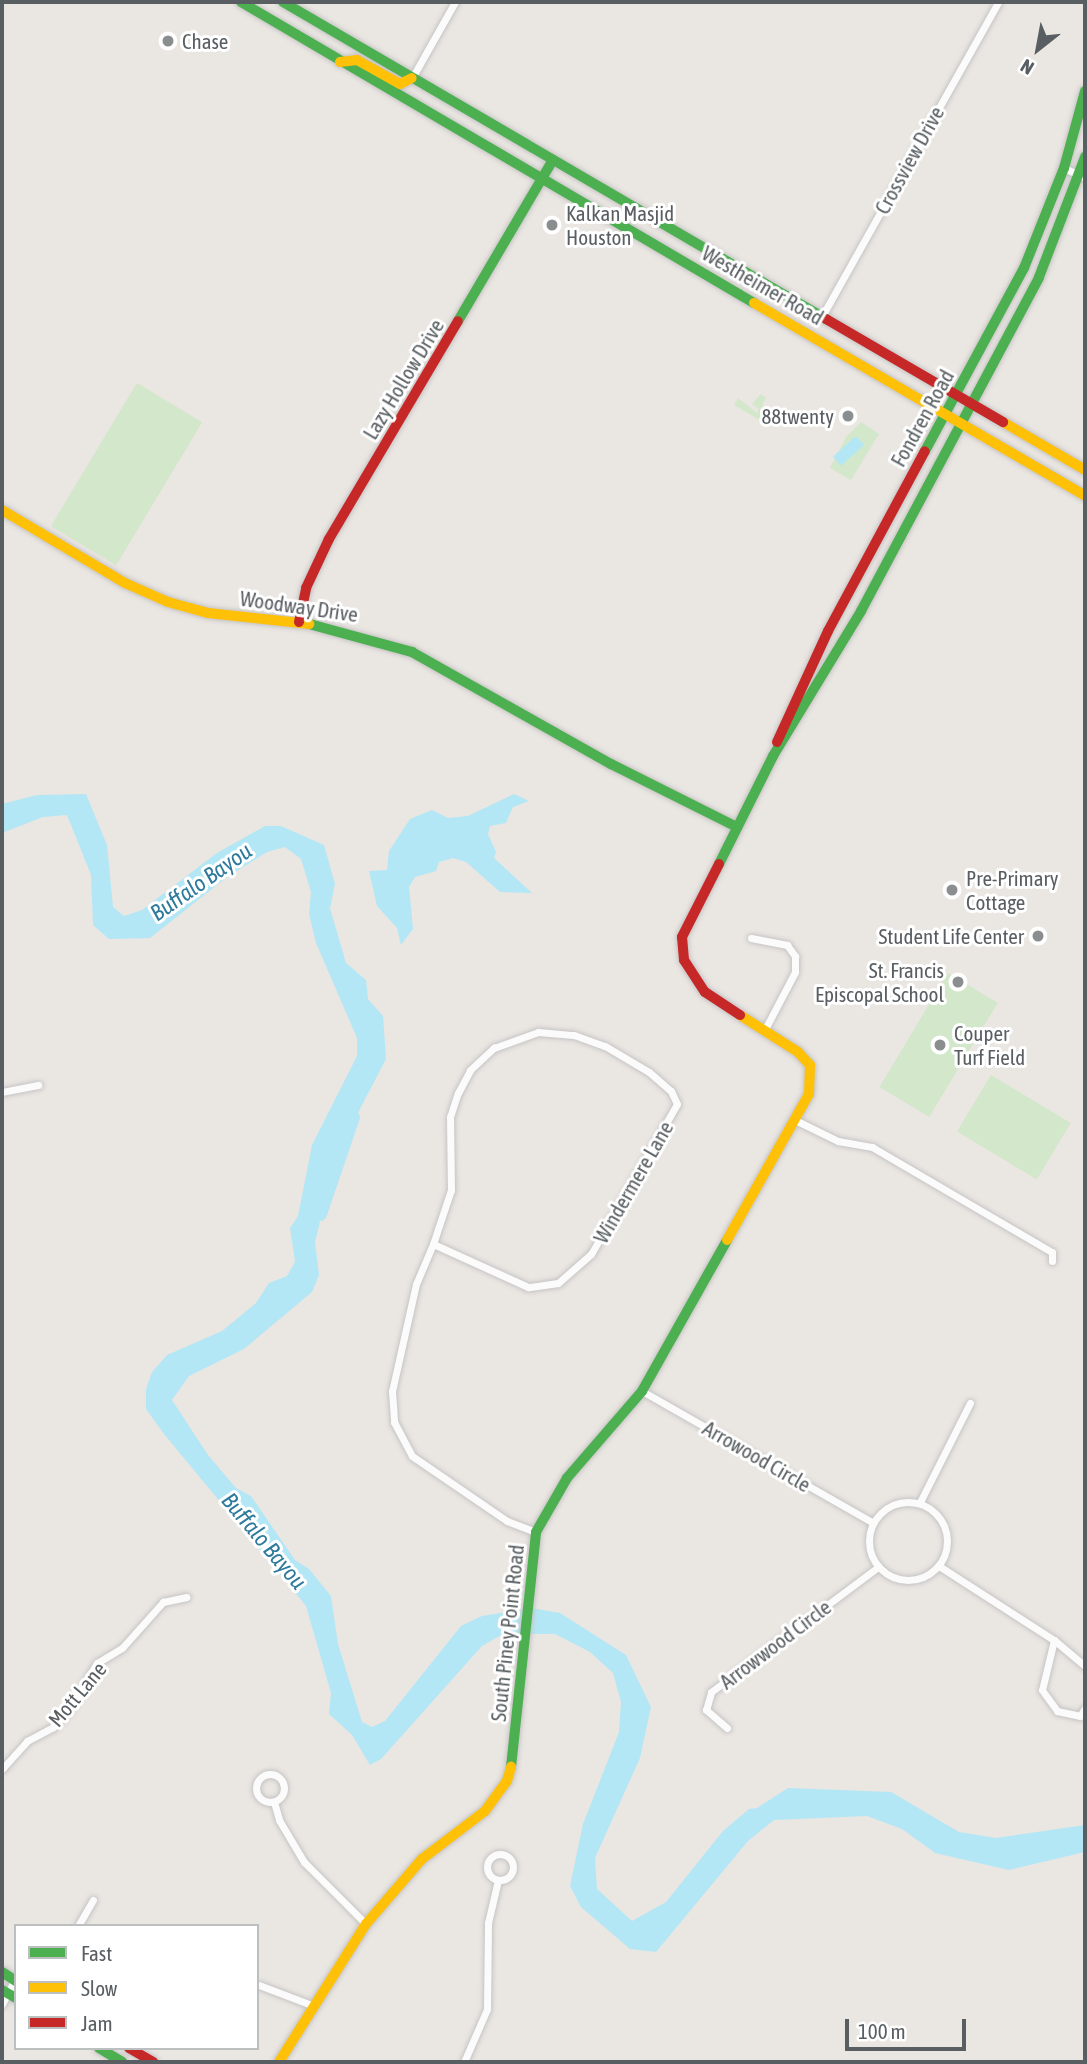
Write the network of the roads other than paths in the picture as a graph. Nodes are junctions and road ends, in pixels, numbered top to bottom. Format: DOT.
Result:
graph roads {
  1 [pos="283,2"];
  2 [pos="455,2"];
  3 [pos="998,2"];
  4 [pos="247,3"];
  5 [pos="340,62"];
  6 [pos="412,78"];
  7 [pos="1085,91"];
  8 [pos="1085,157"];
  9 [pos="553,160"];
  10 [pos="1064,168"];
  11 [pos="1083,177"];
  12 [pos="542,180"];
  13 [pos="821,318"];
  14 [pos="956,397"];
  15 [pos="970,405"];
  16 [pos="946,415"];
  17 [pos="960,423"];
  18 [pos="1085,470"];
  19 [pos="1085,496"];
  20 [pos="2,510"];
  21 [pos="299,622"];
  22 [pos="774,756"];
  23 [pos="737,827"];
  24 [pos="751,938"];
  25 [pos="690,971"];
  26 [pos="764,1031"];
  27 [pos="38,1085"];
  28 [pos="2,1092"];
  29 [pos="795,1120"];
  30 [pos="433,1244"];
  31 [pos="1052,1261"];
  32 [pos="642,1391"];
  33 [pos="970,1402"];
  34 [pos="920,1502"];
  35 [pos="872,1522"];
  36 [pos="536,1532"];
  37 [pos="939,1566"];
  38 [pos="878,1567"];
  39 [pos="186,1597"];
  40 [pos="1054,1640"];
  41 [pos="1085,1666"];
  42 [pos="1085,1708"];
  43 [pos="727,1728"];
  44 [pos="2,1769"];
  45 [pos="274,1802"];
  46 [pos="498,1880"];
  47 [pos="93,1900"];
  48 [pos="79,1924"];
  49 [pos="366,1924"];
  50 [pos="259,1985"];
  51 [pos="8,1994"];
  52 [pos="2,2004"];
  53 [pos="314,2006"];
  54 [pos="102,2050"];
  55 [pos="132,2050"];
  56 [pos="122,2062"];
  57 [pos="153,2062"];
  58 [pos="279,2062"];
  59 [pos="464,2062"];
  1 -- 6 [label="street, Westheimer Road"];
  2 -- 6 [label="street"];
  3 -- 13 [label="street, Crossview Drive"];
  4 -- 5 [label="street, Westheimer Road"];
  5 -- 6 [label="street"];
  5 -- 12 [label="street, Westheimer Road"];
  6 -- 9 [label="street, Westheimer Road"];
  7 -- 10 [label="street, Fondren Road"];
  8 -- 11 [label="street, Fondren Road"];
  9 -- 12 [label="street, Lazy Hollow Drive"];
  9 -- 13 [label="street, Westheimer Road"];
  10 -- 11 [label="street"];
  10 -- 14 [label="street, Fondren Road"];
  11 -- 15 [label="street, Fondren Road"];
  12 -- 16 [label="street, Westheimer Road"];
  12 -- 21 [label="street, Lazy Hollow Drive"];
  13 -- 14 [label="street, Westheimer Road"];
  14 -- 15 [label="street, Westheimer Road"];
  14 -- 16 [label="street, Fondren Road"];
  15 -- 17 [label="street, Fondren Road"];
  15 -- 18 [label="street, Westheimer Road"];
  16 -- 17 [label="street, Westheimer Road"];
  16 -- 22 [label="street, Fondren Road"];
  17 -- 19 [label="street, Westheimer Road"];
  17 -- 22 [label="street, Fondren Road"];
  20 -- 21 [label="street, Woodway Drive"];
  21 -- 23 [label="street, Woodway Drive"];
  22 -- 23 [label="street, Fondren Road"];
  23 -- 25 [label="street, Fondren Road"];
  24 -- 26 [label="street"];
  25 -- 26 [label="street, South Piney Point Road"];
  26 -- 29 [label="street, South Piney Point Road"];
  27 -- 28 [label="street"];
  29 -- 31 [label="street"];
  29 -- 32 [label="street, South Piney Point Road"];
  30 -- 30 [label="street, Windermere Lane"];
  30 -- 36 [label="street, Windermere Lane"];
  32 -- 35 [label="street, Arrowood Circle"];
  32 -- 36 [label="street, South Piney Point Road"];
  33 -- 34 [label="street"];
  34 -- 35 [label="street"];
  34 -- 37 [label="street"];
  35 -- 38 [label="street"];
  36 -- 49 [label="street, South Piney Point Road"];
  37 -- 38 [label="street"];
  37 -- 40 [label="street"];
  38 -- 43 [label="street, Arrowwood Circle"];
  39 -- 44 [label="street, Mott Lane"];
  40 -- 41 [label="street"];
  40 -- 42 [label="street"];
  45 -- 45 [label="street"];
  45 -- 49 [label="street"];
  46 -- 59 [label="street"];
  47 -- 48 [label="street"];
  49 -- 53 [label="street, South Piney Point Road"];
  50 -- 53 [label="street"];
  51 -- 52 [label="street"];
  53 -- 58 [label="street, South Piney Point Road"];
  54 -- 56 [label="street"];
  55 -- 57 [label="street"];
}
